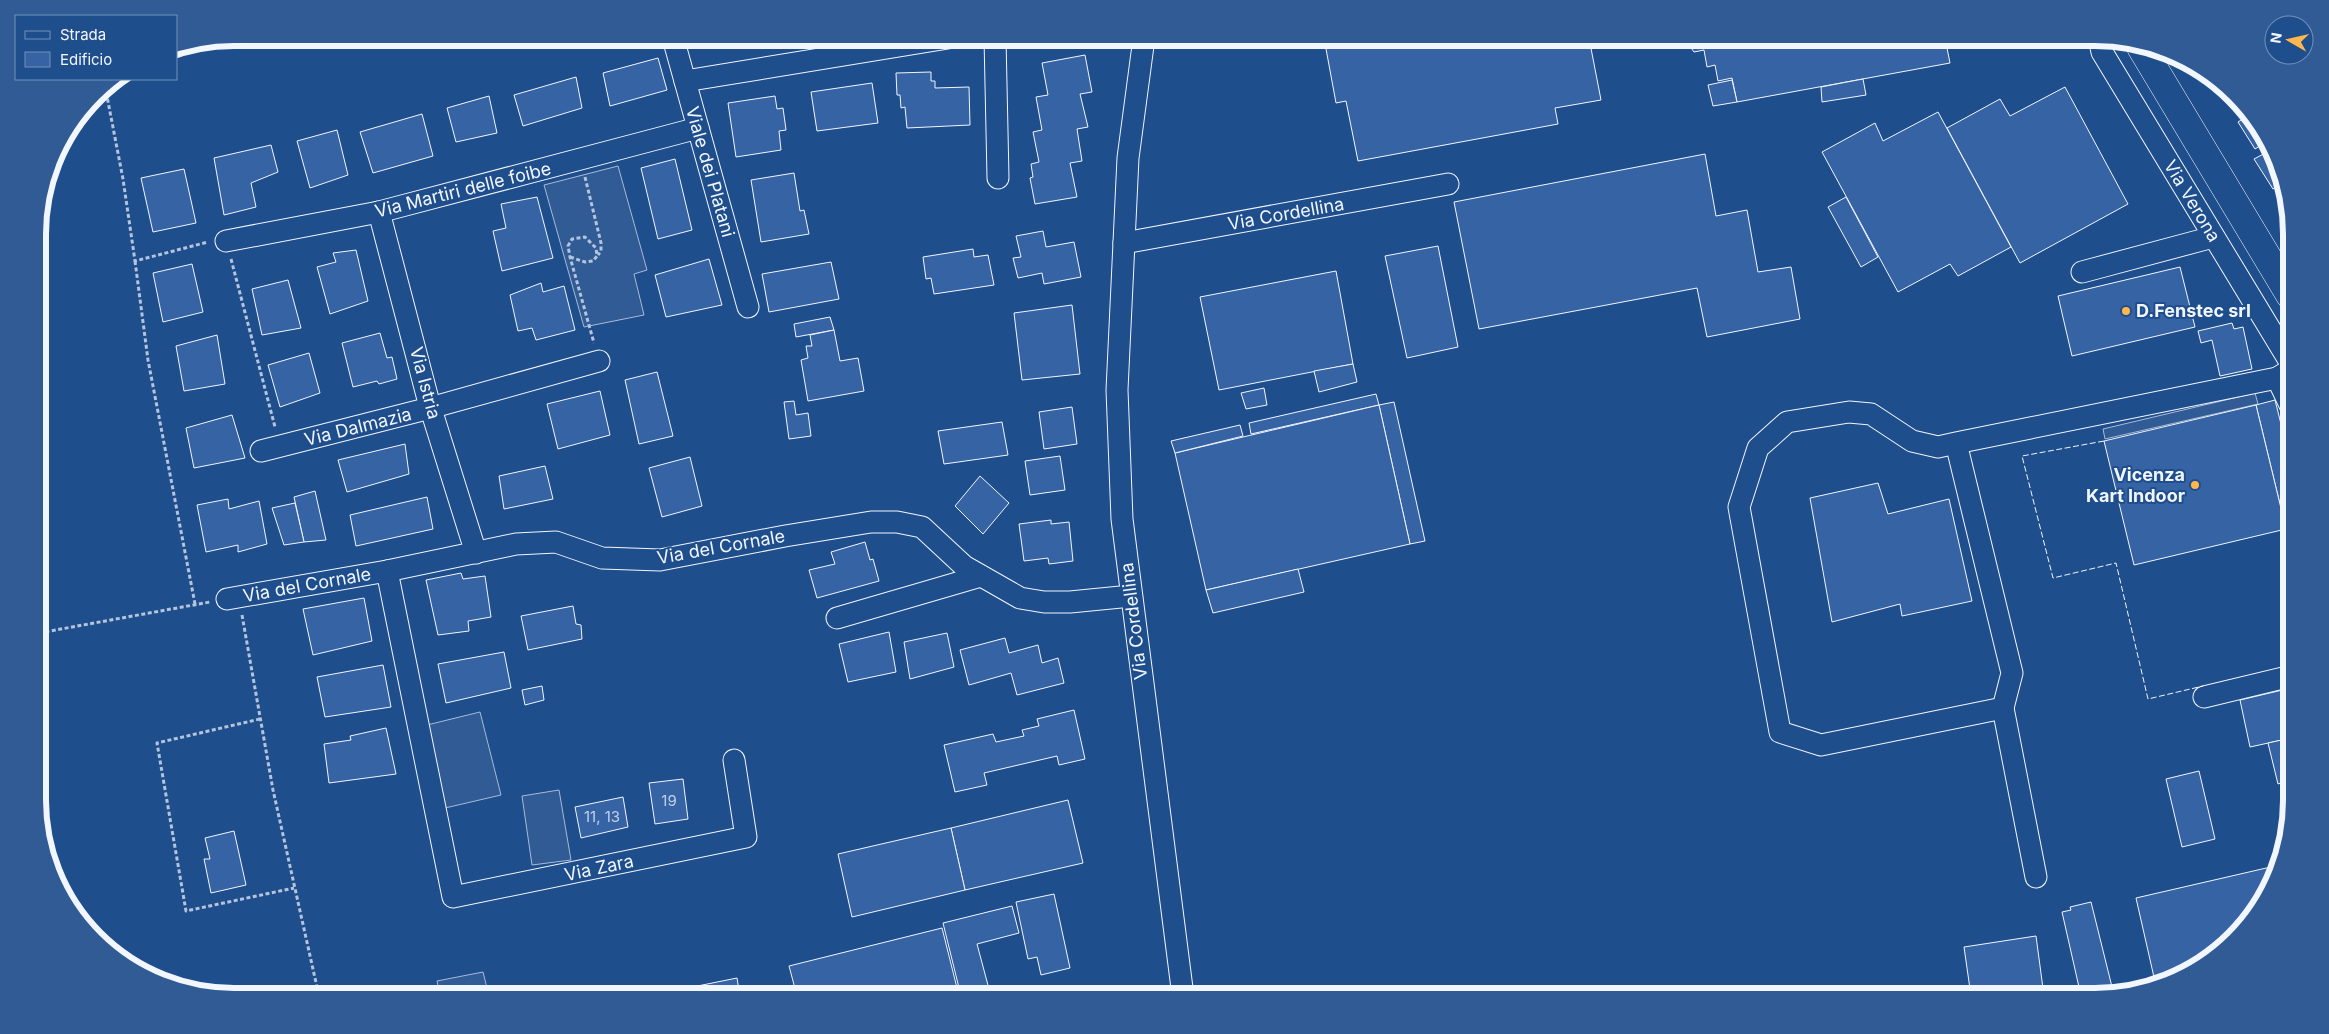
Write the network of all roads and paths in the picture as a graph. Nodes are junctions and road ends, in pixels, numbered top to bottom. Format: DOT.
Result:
graph roads {
  1 [pos="674,46"];
  2 [pos="898,46"];
  3 [pos="995,46"];
  4 [pos="1143,46"];
  5 [pos="2101,47"];
  6 [pos="2145,53"];
  7 [pos="685,80"];
  8 [pos="107,96"];
  9 [pos="698,128"];
  10 [pos="579,160"];
  11 [pos="998,178"];
  12 [pos="1448,184"];
  13 [pos="379,212"];
  14 [pos="2214,237"];
  15 [pos="226,241"];
  16 [pos="1124,243"];
  17 [pos="597,256"];
  18 [pos="570,257"];
  19 [pos="135,261"];
  20 [pos="2082,272"];
  21 [pos="2283,282"];
  22 [pos="748,306"];
  23 [pos="589,325"];
  24 [pos="598,361"];
  25 [pos="2283,364"];
  26 [pos="2283,371"];
  27 [pos="430,408"];
  28 [pos="1956,443"];
  29 [pos="270,449"];
  30 [pos="476,552"];
  31 [pos="388,571"];
  32 [pos="981,576"];
  33 [pos="1131,596"];
  34 [pos="232,598"];
  35 [pos="195,604"];
  36 [pos="837,618"];
  37 [pos="46,632"];
  38 [pos="2283,678"];
  39 [pos="2204,697"];
  40 [pos="2004,708"];
  41 [pos="260,718"];
  42 [pos="734,760"];
  43 [pos="437,818"];
  44 [pos="2036,877"];
  45 [pos="294,888"];
  46 [pos="317,988"];
  47 [pos="1182,988"];
  1 -- 7 [label="street, Viale dei Platani"];
  2 -- 7 [label="street"];
  3 -- 11 [label="street"];
  4 -- 16 [label="street, Via Cordellina"];
  5 -- 14 [label="street, Via Verona"];
  6 -- 21 [label="main road, Via Verona"];
  7 -- 9 [label="street, Viale dei Platani"];
  8 -- 19 [label="path"];
  9 -- 10 [label="street, Via Martiri delle foibe"];
  9 -- 22 [label="street, Viale dei Platani"];
  10 -- 13 [label="street, Via Martiri delle foibe"];
  10 -- 17 [label="path"];
  12 -- 16 [label="street, Via Cordellina"];
  13 -- 15 [label="street, Via Martiri delle foibe"];
  13 -- 27 [label="street, Via Istria"];
  14 -- 20 [label="street"];
  14 -- 25 [label="street, Via Verona"];
  15 -- 19 [label="path"];
  15 -- 29 [label="path"];
  16 -- 33 [label="street, Via Cordellina"];
  17 -- 18 [label="path"];
  17 -- 18 [label="path"];
  18 -- 23 [label="path"];
  19 -- 35 [label="path"];
  24 -- 27 [label="street, Via Dalmazia"];
  26 -- 28 [label="street"];
  27 -- 29 [label="street, Via Dalmazia"];
  27 -- 30 [label="street, Via Istria"];
  28 -- 40 [label="street"];
  28 -- 40 [label="street"];
  30 -- 31 [label="street, Via del Cornale"];
  30 -- 32 [label="street, Via del Cornale"];
  31 -- 34 [label="street, Via del Cornale"];
  31 -- 43 [label="street, Via del Cornale"];
  32 -- 33 [label="street, Via del Cornale"];
  32 -- 36 [label="street"];
  33 -- 47 [label="street, Via Cordellina"];
  34 -- 35 [label="path"];
  34 -- 41 [label="path"];
  35 -- 37 [label="path"];
  38 -- 39 [label="street"];
  40 -- 44 [label="street"];
  41 -- 45 [label="path"];
  41 -- 45 [label="path"];
  42 -- 43 [label="street, Via Zara"];
  45 -- 46 [label="path"];
}
